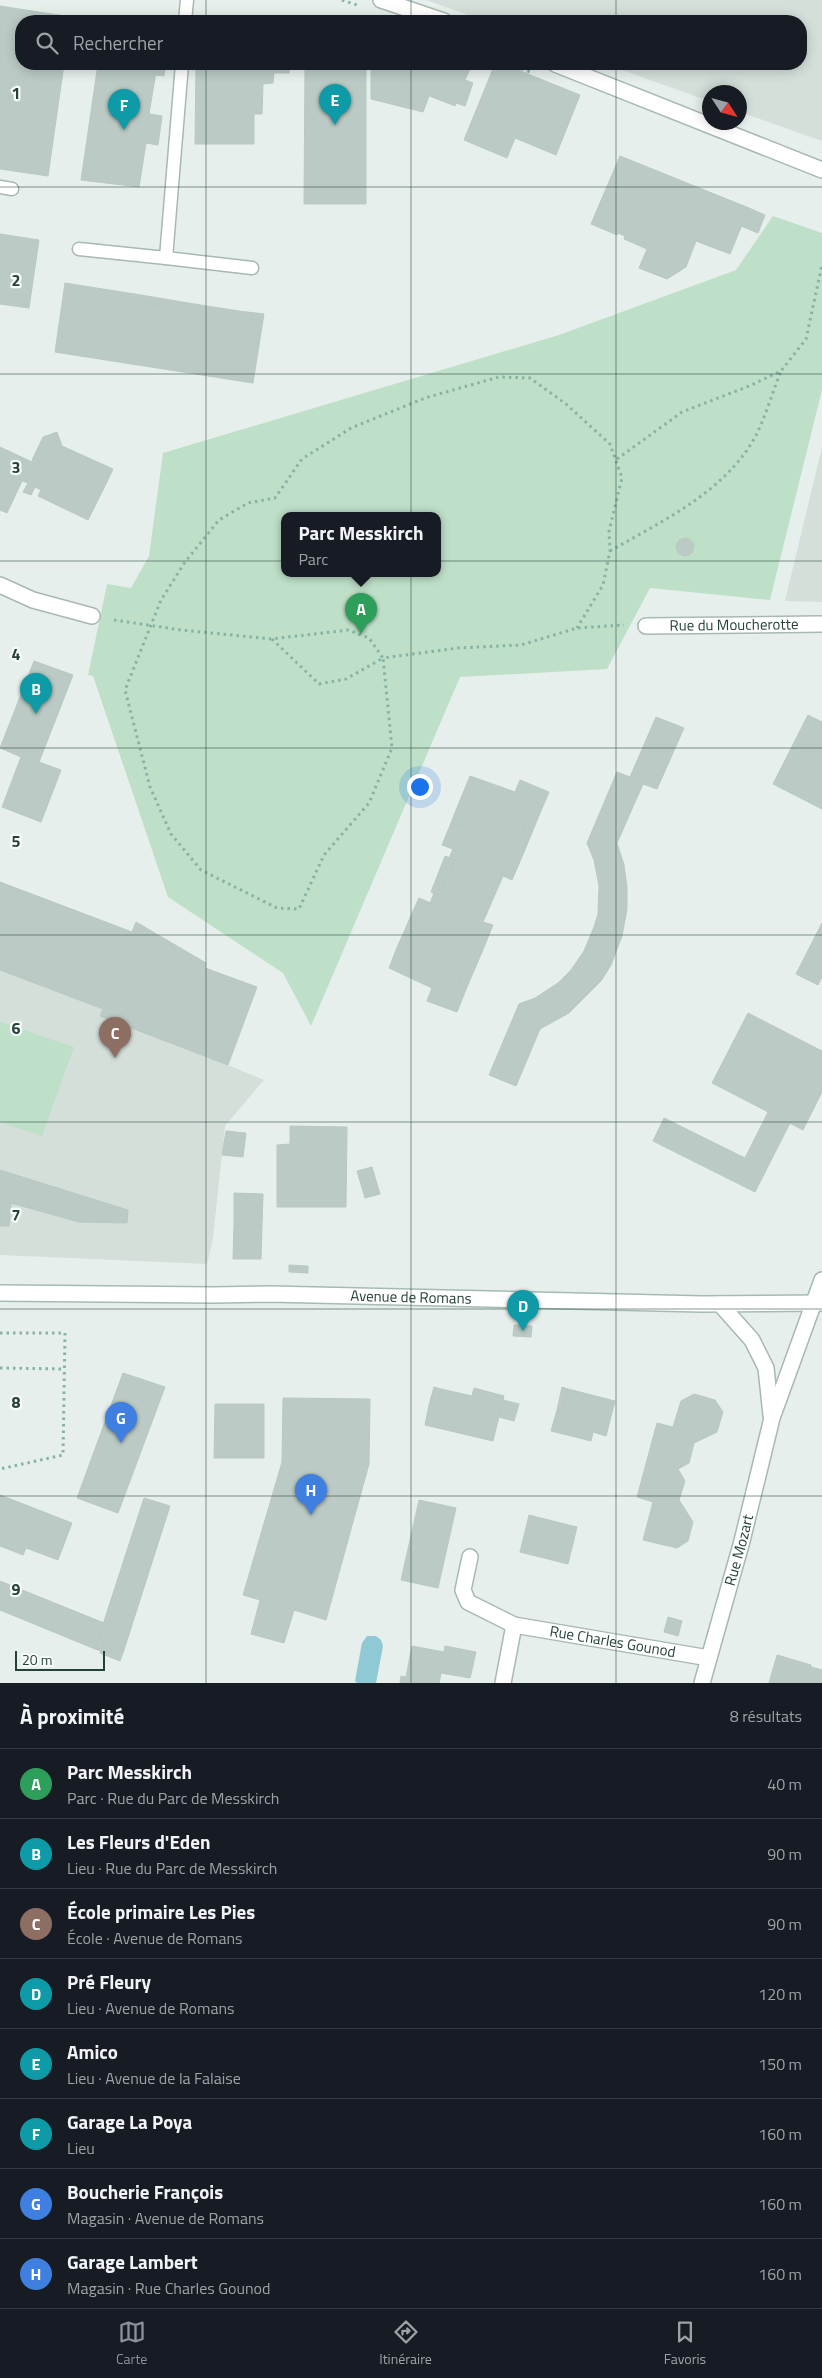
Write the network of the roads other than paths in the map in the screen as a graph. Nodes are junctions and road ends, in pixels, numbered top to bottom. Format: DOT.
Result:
graph roads {
  1 [pos="187,0"];
  2 [pos="381,0"];
  3 [pos="186,15"];
  4 [pos="426,15"];
  5 [pos="182,70"];
  6 [pos="570,70"];
  7 [pos="822,170"];
  8 [pos="79,249"];
  9 [pos="166,258"];
  10 [pos="252,268"];
  11 [pos="0,585"];
  12 [pos="92,616"];
  13 [pos="822,624"];
  14 [pos="646,626"];
  15 [pos="822,1280"];
  16 [pos="0,1293"];
  17 [pos="819,1301"];
  18 [pos="720,1304"];
  19 [pos="772,1418"];
  20 [pos="470,1556"];
  21 [pos="514,1626"];
  22 [pos="709,1658"];
  23 [pos="503,1683"];
  24 [pos="702,1683"];
  1 -- 3 [label="lane"];
  2 -- 4 [label="street"];
  5 -- 9 [label="lane"];
  6 -- 7 [label="street"];
  8 -- 9 [label="lane"];
  9 -- 10 [label="lane"];
  11 -- 12 [label="street"];
  13 -- 14 [label="street, Rue du Moucherotte"];
  15 -- 17 [label="street, Rue Mozart"];
  16 -- 18 [label="street, Avenue de Romans"];
  17 -- 18 [label="street, Avenue de Romans"];
  17 -- 19 [label="street, Rue Mozart"];
  18 -- 19 [label="street, Rue Mozart"];
  19 -- 22 [label="street, Rue Mozart"];
  20 -- 21 [label="street, Rue Charles Gounod"];
  21 -- 22 [label="street, Rue Charles Gounod"];
  21 -- 23 [label="street"];
  22 -- 24 [label="street, Rue Mozart"];
}
